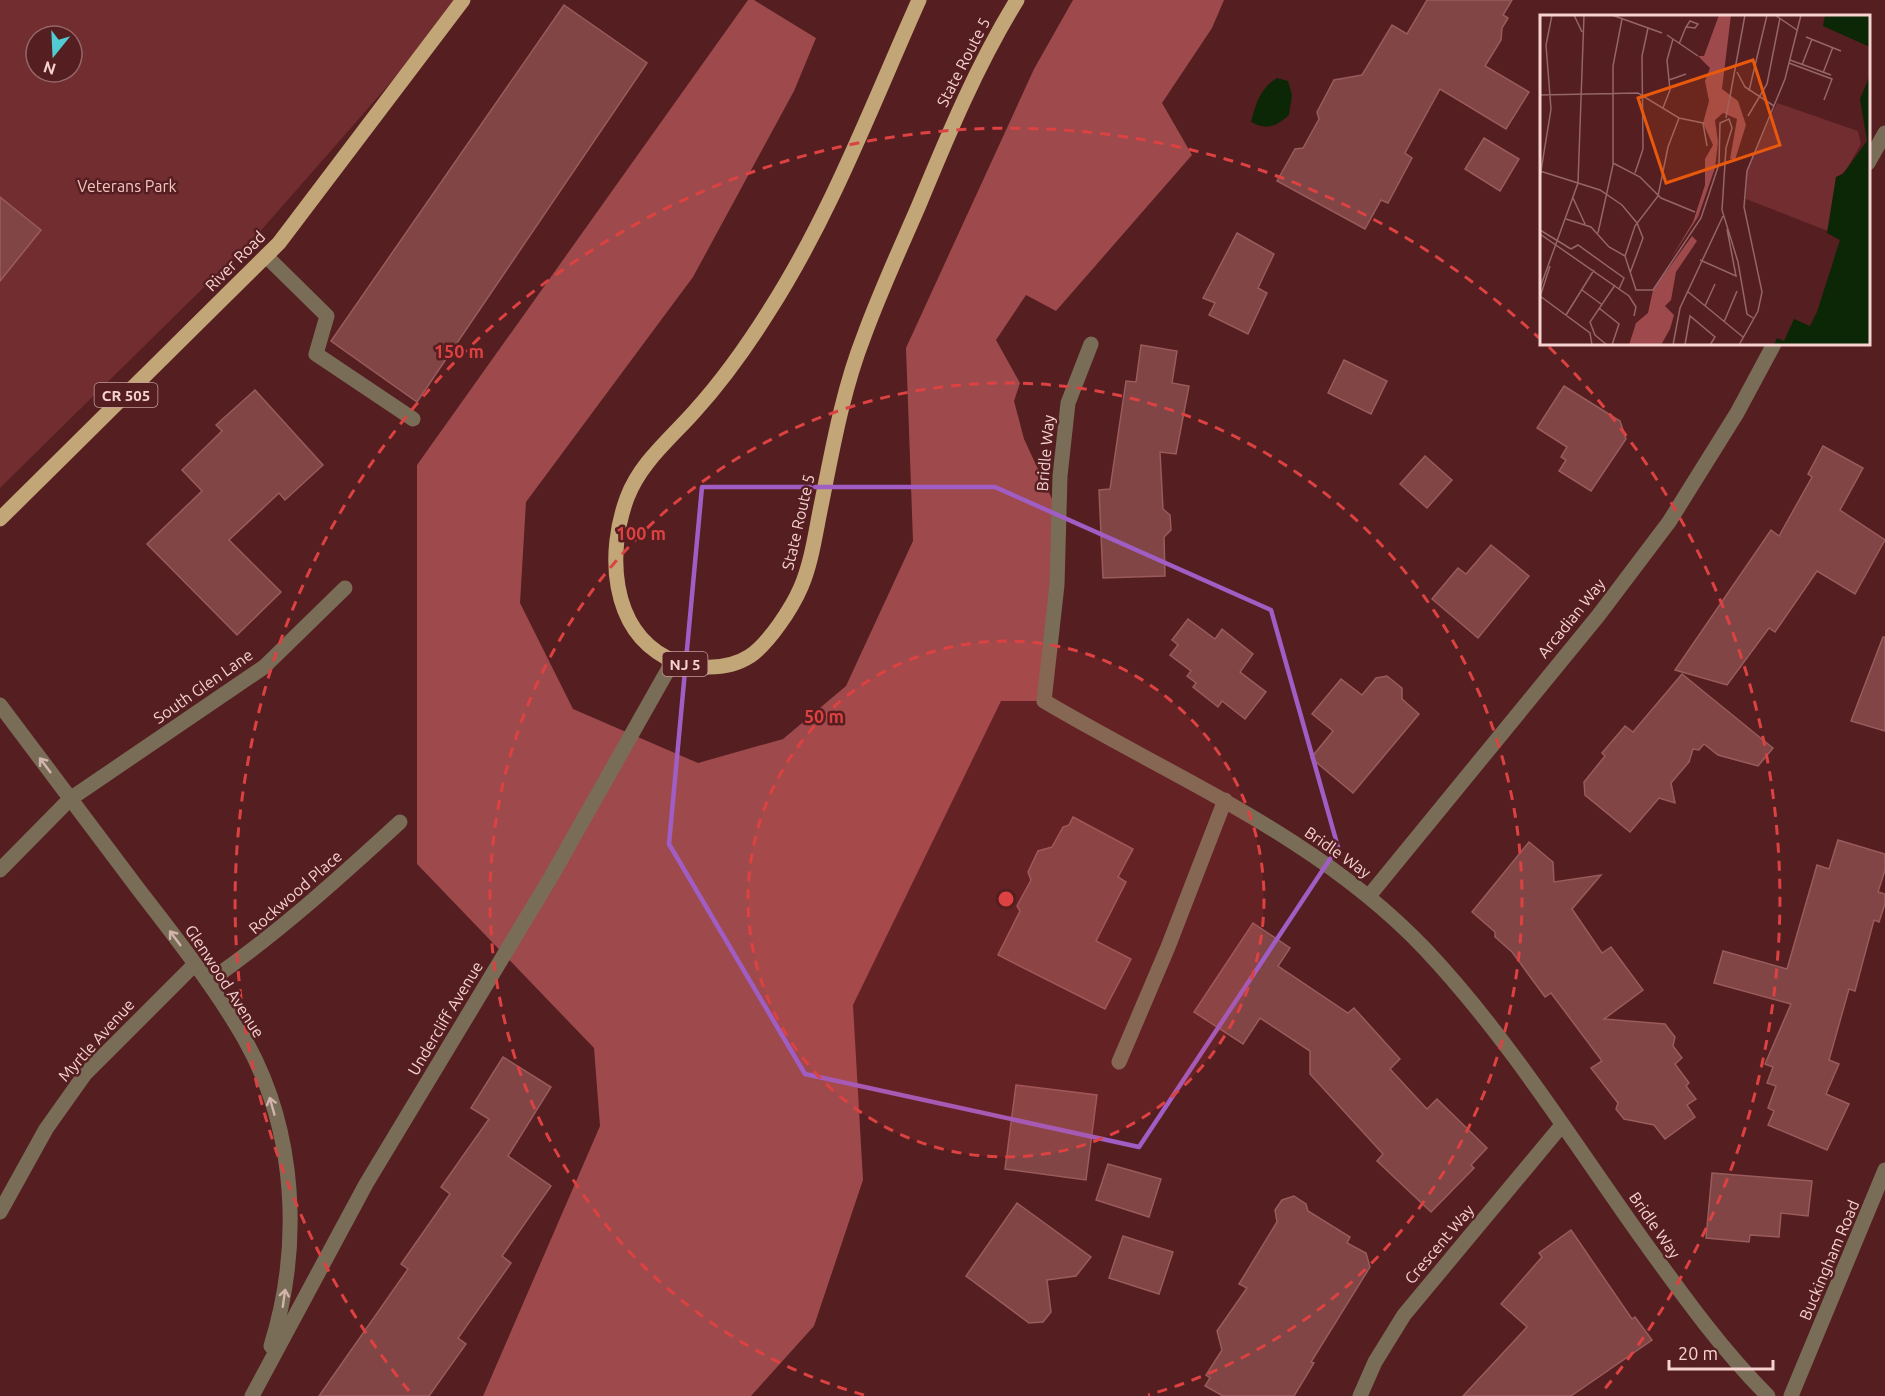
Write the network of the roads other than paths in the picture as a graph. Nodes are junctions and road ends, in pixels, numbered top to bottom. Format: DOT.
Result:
graph roads {
  1 [pos="463,0"];
  2 [pos="919,0"];
  3 [pos="1017,0"];
  4 [pos="1885,133"];
  5 [pos="1870,160"];
  6 [pos="266,256"];
  7 [pos="1091,344"];
  8 [pos="1773,345"];
  9 [pos="413,419"];
  10 [pos="0,519"];
  11 [pos="345,588"];
  12 [pos="673,661"];
  13 [pos="0,705"];
  14 [pos="70,799"];
  15 [pos="1225,800"];
  16 [pos="400,822"];
  17 [pos="0,870"];
  18 [pos="1369,896"];
  19 [pos="195,964"];
  20 [pos="208,982"];
  21 [pos="1119,1062"];
  22 [pos="1562,1125"];
  23 [pos="1885,1170"];
  24 [pos="0,1212"];
  25 [pos="253,1395"];
  26 [pos="1360,1396"];
  27 [pos="1768,1396"];
  28 [pos="1791,1396"];
  1 -- 6 [label="main road, River Road / CR 505"];
  2 -- 12 [label="main road, State Route 5 / NJ 5"];
  3 -- 12 [label="main road, State Route 5 / NJ 5"];
  4 -- 5 [label="street"];
  6 -- 9 [label="street"];
  6 -- 10 [label="main road, River Road / CR 505"];
  7 -- 15 [label="street, Bridle Way"];
  8 -- 18 [label="street, Arcadian Way"];
  11 -- 14 [label="street, South Glen Lane"];
  12 -- 25 [label="street, Undercliff Avenue"];
  14 -- 13 [label="street, Glenwood Avenue, one-way"];
  14 -- 17 [label="street, South Glen Lane"];
  19 -- 14 [label="street, Glenwood Avenue, one-way"];
  15 -- 18 [label="street, Bridle Way"];
  15 -- 21 [label="street"];
  16 -- 20 [label="street, Rockwood Place"];
  18 -- 22 [label="street, Bridle Way"];
  19 -- 20 [label="street, Glenwood Avenue"];
  19 -- 24 [label="street, Myrtle Avenue"];
  25 -- 20 [label="street, Glenwood Avenue, one-way"];
  22 -- 26 [label="street, Crescent Way"];
  22 -- 27 [label="street, Bridle Way"];
  23 -- 28 [label="street, Buckingham Road"];
}
